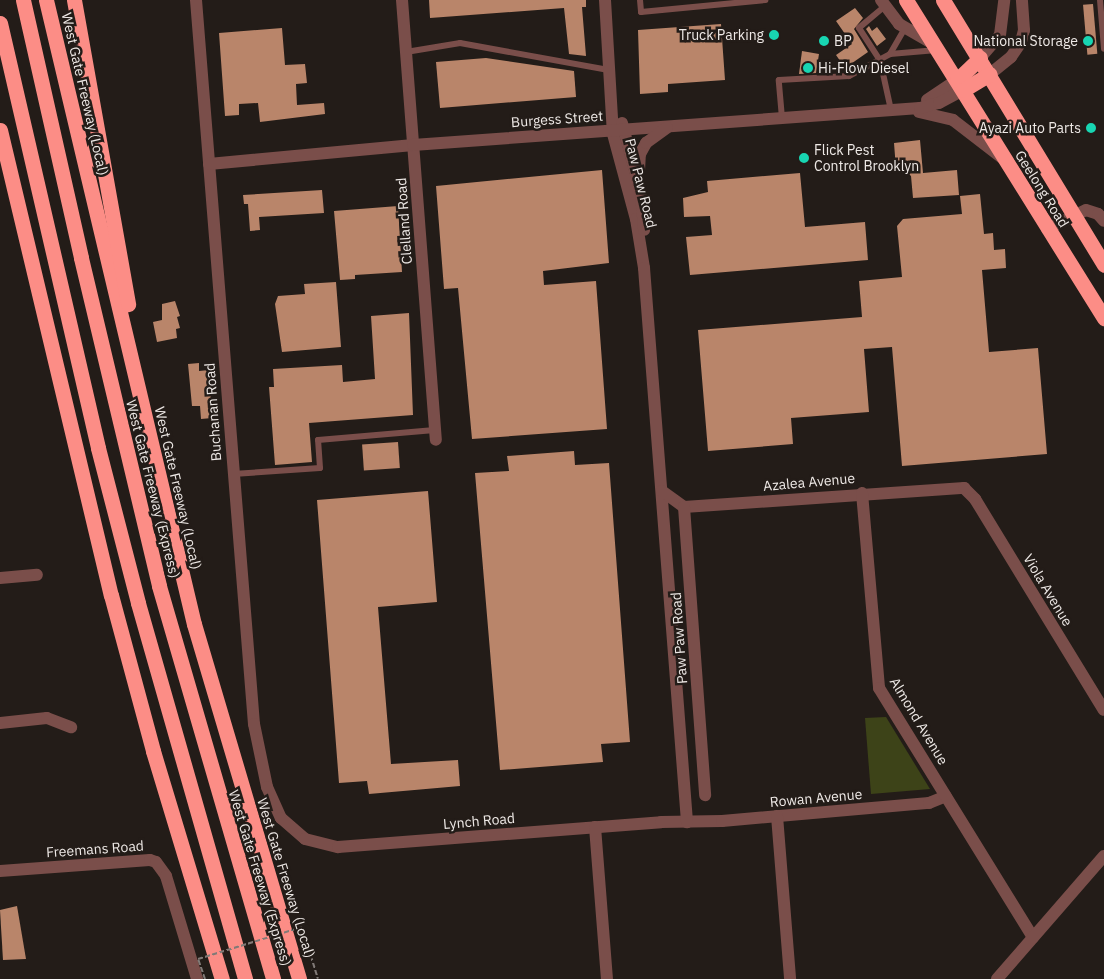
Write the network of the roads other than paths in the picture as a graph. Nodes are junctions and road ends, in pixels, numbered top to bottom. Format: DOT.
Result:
graph roads {
  1 [pos="23,0"];
  2 [pos="46,0"];
  3 [pos="74,0"];
  4 [pos="196,0"];
  5 [pos="402,0"];
  6 [pos="605,0"];
  7 [pos="640,0"];
  8 [pos="765,0"];
  9 [pos="906,0"];
  10 [pos="943,0"];
  11 [pos="1004,0"];
  12 [pos="1022,0"];
  13 [pos="1100,0"];
  14 [pos="883,3"];
  15 [pos="0,23"];
  16 [pos="905,28"];
  17 [pos="937,48"];
  18 [pos="1104,49"];
  19 [pos="406,52"];
  20 [pos="890,54"];
  21 [pos="980,58"];
  22 [pos="880,60"];
  23 [pos="610,70"];
  24 [pos="990,74"];
  25 [pos="960,85"];
  26 [pos="907,109"];
  27 [pos="891,110"];
  28 [pos="782,118"];
  29 [pos="681,124"];
  30 [pos="0,130"];
  31 [pos="619,130"];
  32 [pos="414,145"];
  33 [pos="1006,160"];
  34 [pos="209,164"];
  35 [pos="641,194"];
  36 [pos="1073,213"];
  37 [pos="1104,221"];
  38 [pos="1048,229"];
  39 [pos="1104,265"];
  40 [pos="644,268"];
  41 [pos="1104,318"];
  42 [pos="436,435"];
  43 [pos="233,474"];
  44 [pos="964,488"];
  45 [pos="662,491"];
  46 [pos="862,493"];
  47 [pos="684,507"];
  48 [pos="665,526"];
  49 [pos="177,553"];
  50 [pos="37,575"];
  51 [pos="0,578"];
  52 [pos="1104,710"];
  53 [pos="700,721"];
  54 [pos="0,723"];
  55 [pos="680,723"];
  56 [pos="71,726"];
  57 [pos="705,795"];
  58 [pos="946,796"];
  59 [pos="777,816"];
  60 [pos="281,818"];
  61 [pos="687,822"];
  62 [pos="595,827"];
  63 [pos="1104,856"];
  64 [pos="0,871"];
  65 [pos="1033,937"];
  66 [pos="197,979"];
  67 [pos="222,979"];
  68 [pos="245,979"];
  69 [pos="273,979"];
  70 [pos="299,979"];
  71 [pos="607,979"];
  72 [pos="790,979"];
  73 [pos="997,979"];
  1 -- 69 [label="highway, West Gate Freeway (Express)"];
  2 -- 49 [label="highway, West Gate Freeway (Local)"];
  3 -- 49 [label="highway"];
  4 -- 34 [label="street, Buchanan Road"];
  5 -- 19 [label="street, Clelland Road"];
  6 -- 23 [label="street, Paw Paw Road"];
  7 -- 8 [label="lane"];
  9 -- 17 [label="highway, Geelong Road"];
  10 -- 21 [label="highway, Geelong Road"];
  11 -- 21 [label="street"];
  12 -- 24 [label="street"];
  13 -- 18 [label="lane"];
  14 -- 16 [label="street"];
  14 -- 22 [label="lane"];
  15 -- 68 [label="highway"];
  16 -- 17 [label="street"];
  16 -- 20 [label="lane"];
  17 -- 20 [label="lane"];
  17 -- 25 [label="highway, Geelong Road"];
  19 -- 23 [label="lane"];
  19 -- 32 [label="street, Clelland Road"];
  20 -- 22 [label="lane"];
  21 -- 24 [label="highway, Geelong Road"];
  21 -- 25 [label="highway"];
  22 -- 27 [label="lane"];
  22 -- 28 [label="lane"];
  23 -- 31 [label="street, Paw Paw Road"];
  24 -- 25 [label="highway"];
  24 -- 36 [label="highway, Geelong Road"];
  25 -- 26 [label="street, Burgess Street"];
  25 -- 33 [label="highway, Geelong Road"];
  26 -- 27 [label="street, Burgess Street"];
  26 -- 33 [label="street"];
  27 -- 28 [label="street, Burgess Street"];
  28 -- 29 [label="street, Burgess Street"];
  29 -- 31 [label="street, Burgess Street"];
  29 -- 35 [label="street"];
  30 -- 67 [label="highway"];
  31 -- 32 [label="street, Burgess Street"];
  31 -- 35 [label="street, Paw Paw Road"];
  31 -- 40 [label="street, Paw Paw Road"];
  32 -- 34 [label="street, Burgess Street"];
  32 -- 42 [label="street, Clelland Road"];
  33 -- 38 [label="highway, Geelong Road"];
  34 -- 43 [label="street, Buchanan Road"];
  35 -- 40 [label="street, Paw Paw Road"];
  36 -- 37 [label="street"];
  36 -- 38 [label="street"];
  36 -- 39 [label="highway, Geelong Road"];
  38 -- 41 [label="highway, Geelong Road"];
  40 -- 45 [label="street, Paw Paw Road"];
  42 -- 43 [label="lane"];
  43 -- 60 [label="street, Buchanan Road"];
  44 -- 46 [label="street, Azalea Avenue"];
  44 -- 52 [label="street, Viola Avenue"];
  45 -- 47 [label="street"];
  45 -- 48 [label="street, Paw Paw Road"];
  46 -- 47 [label="street, Azalea Avenue"];
  46 -- 58 [label="street, Almond Avenue"];
  47 -- 48 [label="street"];
  47 -- 53 [label="street, Paw Paw Road"];
  48 -- 55 [label="street, Paw Paw Road"];
  49 -- 70 [label="highway, West Gate Freeway (Local)"];
  50 -- 51 [label="street"];
  53 -- 55 [label="street"];
  53 -- 57 [label="street, Paw Paw Road"];
  54 -- 56 [label="street"];
  55 -- 61 [label="street, Paw Paw Road"];
  58 -- 59 [label="street, Rowan Avenue"];
  58 -- 65 [label="street, Almond Avenue"];
  59 -- 61 [label="street, Rowan Avenue"];
  59 -- 72 [label="street"];
  60 -- 62 [label="street, Lynch Road"];
  61 -- 62 [label="street, Lynch Road"];
  62 -- 71 [label="street"];
  63 -- 65 [label="street"];
  64 -- 66 [label="street, Freemans Road"];
  65 -- 73 [label="street"];
}
